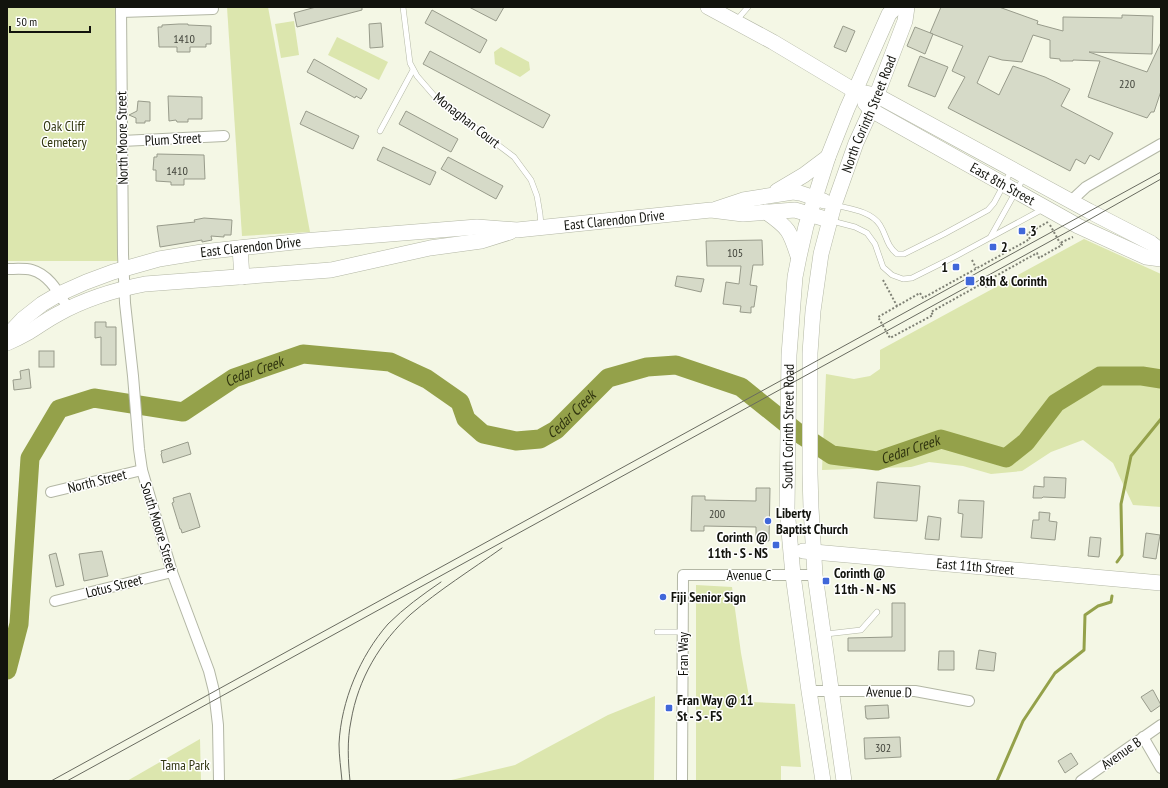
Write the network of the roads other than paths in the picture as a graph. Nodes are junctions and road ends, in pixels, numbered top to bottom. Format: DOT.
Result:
graph roads {
  1 [pos="404,7"];
  2 [pos="708,7"];
  3 [pos="748,7"];
  4 [pos="896,7"];
  5 [pos="907,7"];
  6 [pos="121,9"];
  7 [pos="212,10"];
  8 [pos="736,22"];
  9 [pos="412,70"];
  10 [pos="856,91"];
  11 [pos="876,95"];
  12 [pos="870,110"];
  13 [pos="380,131"];
  14 [pos="224,136"];
  15 [pos="122,141"];
  16 [pos="1161,144"];
  17 [pos="828,157"];
  18 [pos="1018,173"];
  19 [pos="1010,188"];
  20 [pos="765,196"];
  21 [pos="815,198"];
  22 [pos="1071,202"];
  23 [pos="834,204"];
  24 [pos="1046,208"];
  25 [pos="711,210"];
  26 [pos="766,212"];
  27 [pos="810,215"];
  28 [pos="829,220"];
  29 [pos="541,228"];
  30 [pos="517,230"];
  31 [pos="990,238"];
  32 [pos="240,248"];
  33 [pos="1161,251"];
  34 [pos="799,257"];
  35 [pos="1161,259"];
  36 [pos="124,268"];
  37 [pos="7,269"];
  38 [pos="242,277"];
  39 [pos="125,288"];
  40 [pos="59,294"];
  41 [pos="68,308"];
  42 [pos="7,336"];
  43 [pos="7,343"];
  44 [pos="142,470"];
  45 [pos="52,492"];
  46 [pos="791,550"];
  47 [pos="813,551"];
  48 [pos="172,572"];
  49 [pos="683,575"];
  50 [pos="793,575"];
  51 [pos="814,576"];
  52 [pos="1161,583"];
  53 [pos="55,601"];
  54 [pos="877,612"];
  55 [pos="657,632"];
  56 [pos="683,632"];
  57 [pos="823,635"];
  58 [pos="809,691"];
  59 [pos="831,691"];
  60 [pos="969,701"];
  61 [pos="1161,725"];
  62 [pos="1143,737"];
  63 [pos="1161,768"];
  64 [pos="219,781"];
  65 [pos="682,781"];
  66 [pos="823,781"];
  67 [pos="844,781"];
  68 [pos="1081,781"];
  1 -- 9 [label="lane"];
  2 -- 8 [label="street, East 8th Street"];
  3 -- 8 [label="lane"];
  4 -- 10 [label="street, North Corinth Street Road"];
  5 -- 11 [label="street, North Corinth Street Road"];
  6 -- 7 [label="street"];
  6 -- 15 [label="street, North Moore Street"];
  8 -- 10 [label="street, East 8th Street"];
  9 -- 13 [label="lane"];
  9 -- 29 [label="lane, Monaghan Court"];
  10 -- 11 [label="street, East 8th Street"];
  10 -- 12 [label="street, East 8th Street"];
  10 -- 17 [label="street, North Corinth Street Road"];
  11 -- 12 [label="street, North Corinth Street Road"];
  11 -- 18 [label="street, East 8th Street"];
  12 -- 19 [label="street, East 8th Street"];
  12 -- 23 [label="street, North Corinth Street Road"];
  14 -- 15 [label="street, Plum Street"];
  15 -- 36 [label="street, North Moore Street"];
  16 -- 22 [label="street"];
  17 -- 20 [label="street"];
  17 -- 21 [label="street, North Corinth Street Road"];
  18 -- 19 [label="lane"];
  18 -- 19 [label="lane"];
  18 -- 22 [label="street, East 8th Street"];
  19 -- 23 [label="lane"];
  19 -- 24 [label="street, East 8th Street"];
  19 -- 31 [label="lane"];
  20 -- 21 [label="street, East Clarendon Drive"];
  20 -- 25 [label="street, East Clarendon Drive"];
  21 -- 23 [label="street, East Clarendon Drive"];
  21 -- 27 [label="street, North Corinth Street Road"];
  22 -- 33 [label="street, East 8th Street"];
  23 -- 28 [label="street, North Corinth Street Road"];
  24 -- 31 [label="lane"];
  24 -- 35 [label="street, East 8th Street"];
  25 -- 26 [label="street, East Clarendon Drive"];
  25 -- 29 [label="street, East Clarendon Drive"];
  26 -- 27 [label="street, East Clarendon Drive"];
  26 -- 34 [label="street"];
  27 -- 28 [label="street, East Clarendon Drive"];
  27 -- 34 [label="street, South Corinth Street Road"];
  28 -- 31 [label="lane"];
  28 -- 47 [label="street, South Corinth Street Road"];
  29 -- 30 [label="street, East Clarendon Drive"];
  30 -- 32 [label="street, East Clarendon Drive"];
  30 -- 38 [label="street, East Clarendon Drive"];
  32 -- 36 [label="street, East Clarendon Drive"];
  32 -- 38 [label="street"];
  34 -- 46 [label="street, South Corinth Street Road"];
  36 -- 39 [label="street, South Moore Street"];
  36 -- 40 [label="street, East Clarendon Drive"];
  37 -- 40 [label="street"];
  38 -- 39 [label="street, East Clarendon Drive"];
  39 -- 41 [label="street, East Clarendon Drive"];
  39 -- 44 [label="street, South Moore Street"];
  40 -- 41 [label="street"];
  40 -- 42 [label="street, East Clarendon Drive"];
  41 -- 43 [label="street, East Clarendon Drive"];
  44 -- 45 [label="street, North Street"];
  44 -- 48 [label="street, South Moore Street"];
  46 -- 47 [label="street, East 11th Street"];
  46 -- 50 [label="street, South Corinth Street Road"];
  47 -- 51 [label="street, South Corinth Street Road"];
  47 -- 52 [label="street, East 11th Street"];
  48 -- 53 [label="street, Lotus Street"];
  48 -- 64 [label="street, South Moore Street"];
  49 -- 50 [label="street, Avenue C"];
  49 -- 56 [label="street, Fran Way"];
  50 -- 51 [label="street, Avenue C"];
  50 -- 58 [label="street, South Corinth Street Road"];
  51 -- 57 [label="street, South Corinth Street Road"];
  54 -- 57 [label="lane"];
  55 -- 56 [label="lane"];
  56 -- 65 [label="street, Fran Way"];
  57 -- 59 [label="street, South Corinth Street Road"];
  58 -- 59 [label="street, Avenue D"];
  58 -- 66 [label="street, South Corinth Street Road"];
  59 -- 60 [label="street, Avenue D"];
  59 -- 67 [label="street, South Corinth Street Road"];
  61 -- 62 [label="street, Avenue B"];
  62 -- 63 [label="street"];
  62 -- 68 [label="street, Avenue B"];
}
